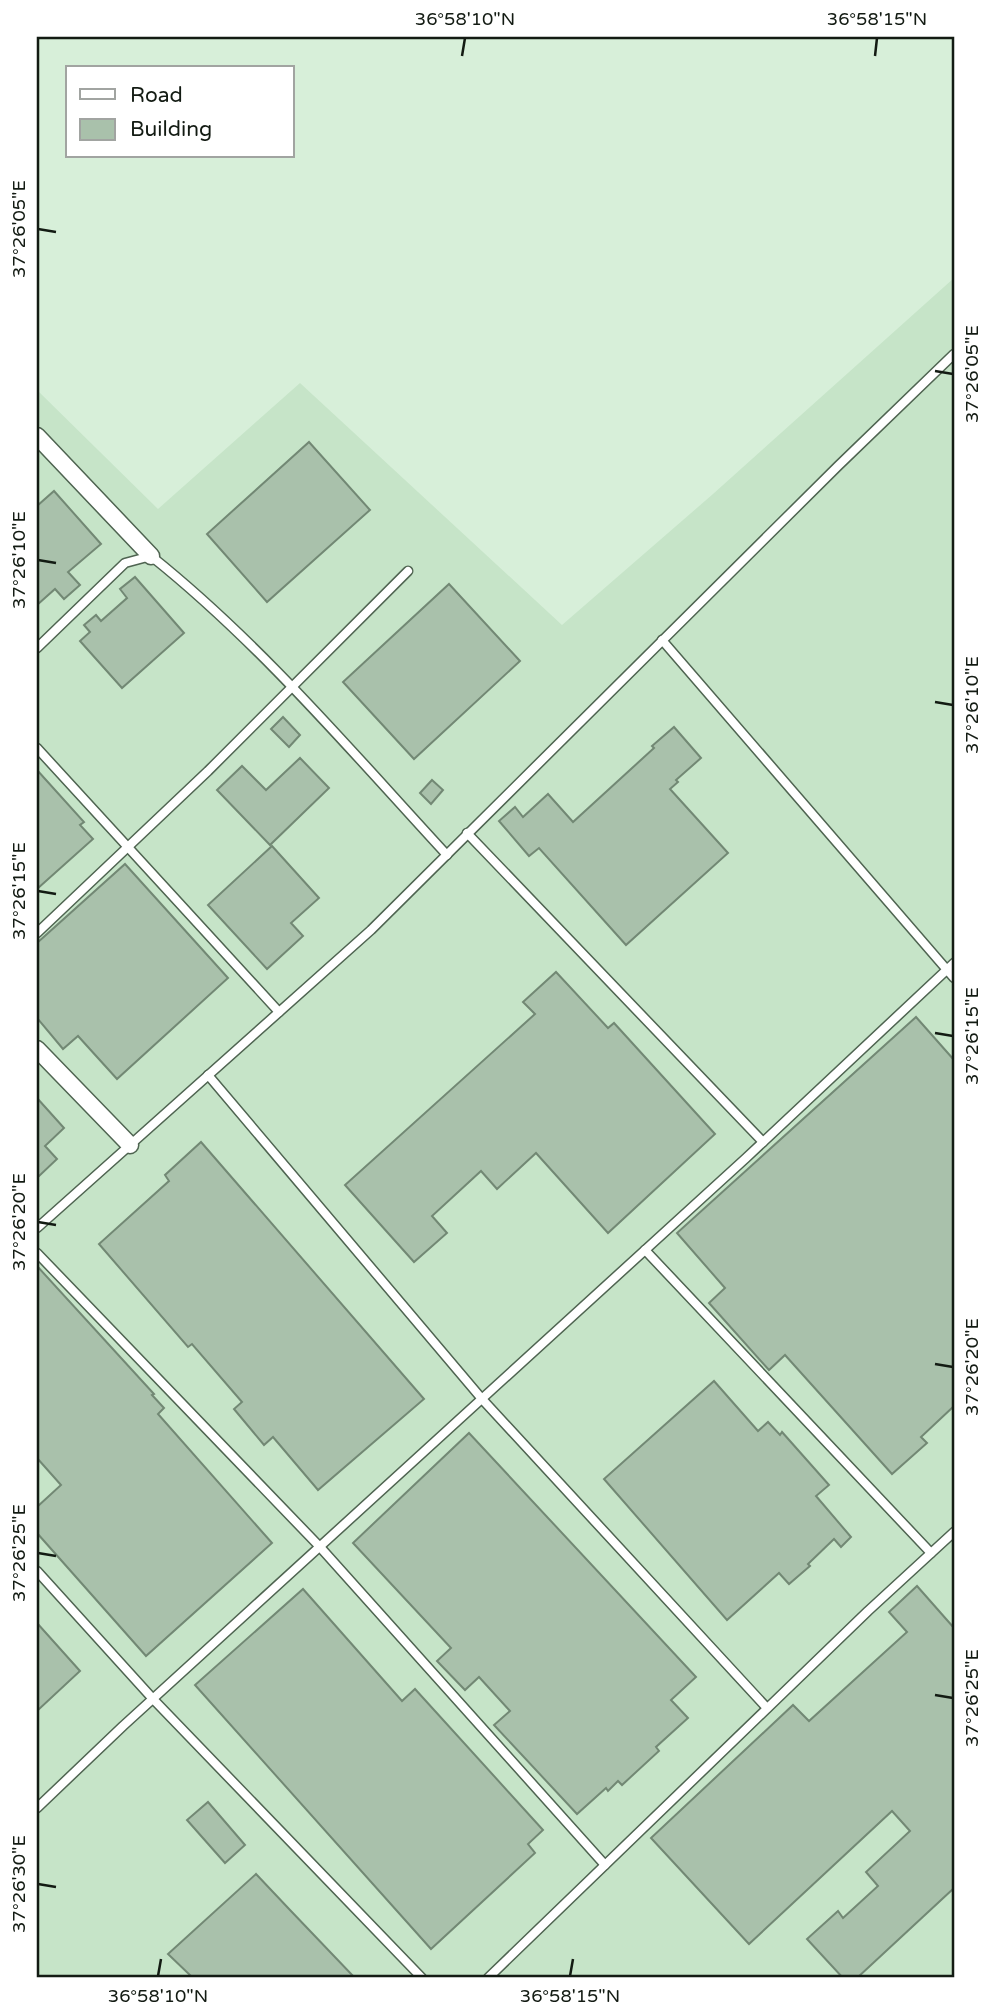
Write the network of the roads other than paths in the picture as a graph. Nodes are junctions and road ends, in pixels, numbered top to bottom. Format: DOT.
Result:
graph roads {
  1 [pos="954,354"];
  2 [pos="37,436"];
  3 [pos="151,556"];
  4 [pos="408,571"];
  5 [pos="663,640"];
  6 [pos="37,648"];
  7 [pos="292,687"];
  8 [pos="37,748"];
  9 [pos="467,833"];
  10 [pos="127,846"];
  11 [pos="447,855"];
  12 [pos="37,933"];
  13 [pos="954,963"];
  14 [pos="947,970"];
  15 [pos="954,978"];
  16 [pos="279,1012"];
  17 [pos="37,1049"];
  18 [pos="208,1075"];
  19 [pos="763,1142"];
  20 [pos="130,1144"];
  21 [pos="37,1228"];
  22 [pos="645,1250"];
  23 [pos="37,1253"];
  24 [pos="482,1399"];
  25 [pos="954,1532"];
  26 [pos="320,1547"];
  27 [pos="932,1553"];
  28 [pos="37,1571"];
  29 [pos="153,1699"];
  30 [pos="767,1709"];
  31 [pos="37,1808"];
  32 [pos="605,1865"];
  33 [pos="422,1978"];
  34 [pos="488,1978"];
  1 -- 5 [label="lane"];
  2 -- 3 [label="street"];
  3 -- 6 [label="lane"];
  3 -- 7 [label="lane"];
  4 -- 7 [label="lane"];
  5 -- 9 [label="lane"];
  5 -- 14 [label="lane"];
  7 -- 10 [label="lane"];
  7 -- 11 [label="lane"];
  8 -- 10 [label="lane"];
  9 -- 11 [label="lane"];
  9 -- 19 [label="lane"];
  10 -- 12 [label="lane"];
  10 -- 16 [label="lane"];
  11 -- 16 [label="lane"];
  13 -- 14 [label="lane"];
  14 -- 15 [label="lane"];
  14 -- 19 [label="lane"];
  16 -- 18 [label="lane"];
  17 -- 20 [label="street"];
  18 -- 20 [label="lane"];
  18 -- 24 [label="lane"];
  19 -- 22 [label="lane"];
  20 -- 21 [label="lane"];
  22 -- 24 [label="lane"];
  22 -- 27 [label="lane"];
  23 -- 26 [label="lane"];
  24 -- 26 [label="lane"];
  24 -- 30 [label="lane"];
  25 -- 27 [label="lane"];
  26 -- 29 [label="lane"];
  26 -- 32 [label="lane"];
  27 -- 30 [label="lane"];
  28 -- 29 [label="lane"];
  29 -- 31 [label="lane"];
  29 -- 33 [label="lane"];
  30 -- 32 [label="lane"];
  32 -- 34 [label="lane"];
}
